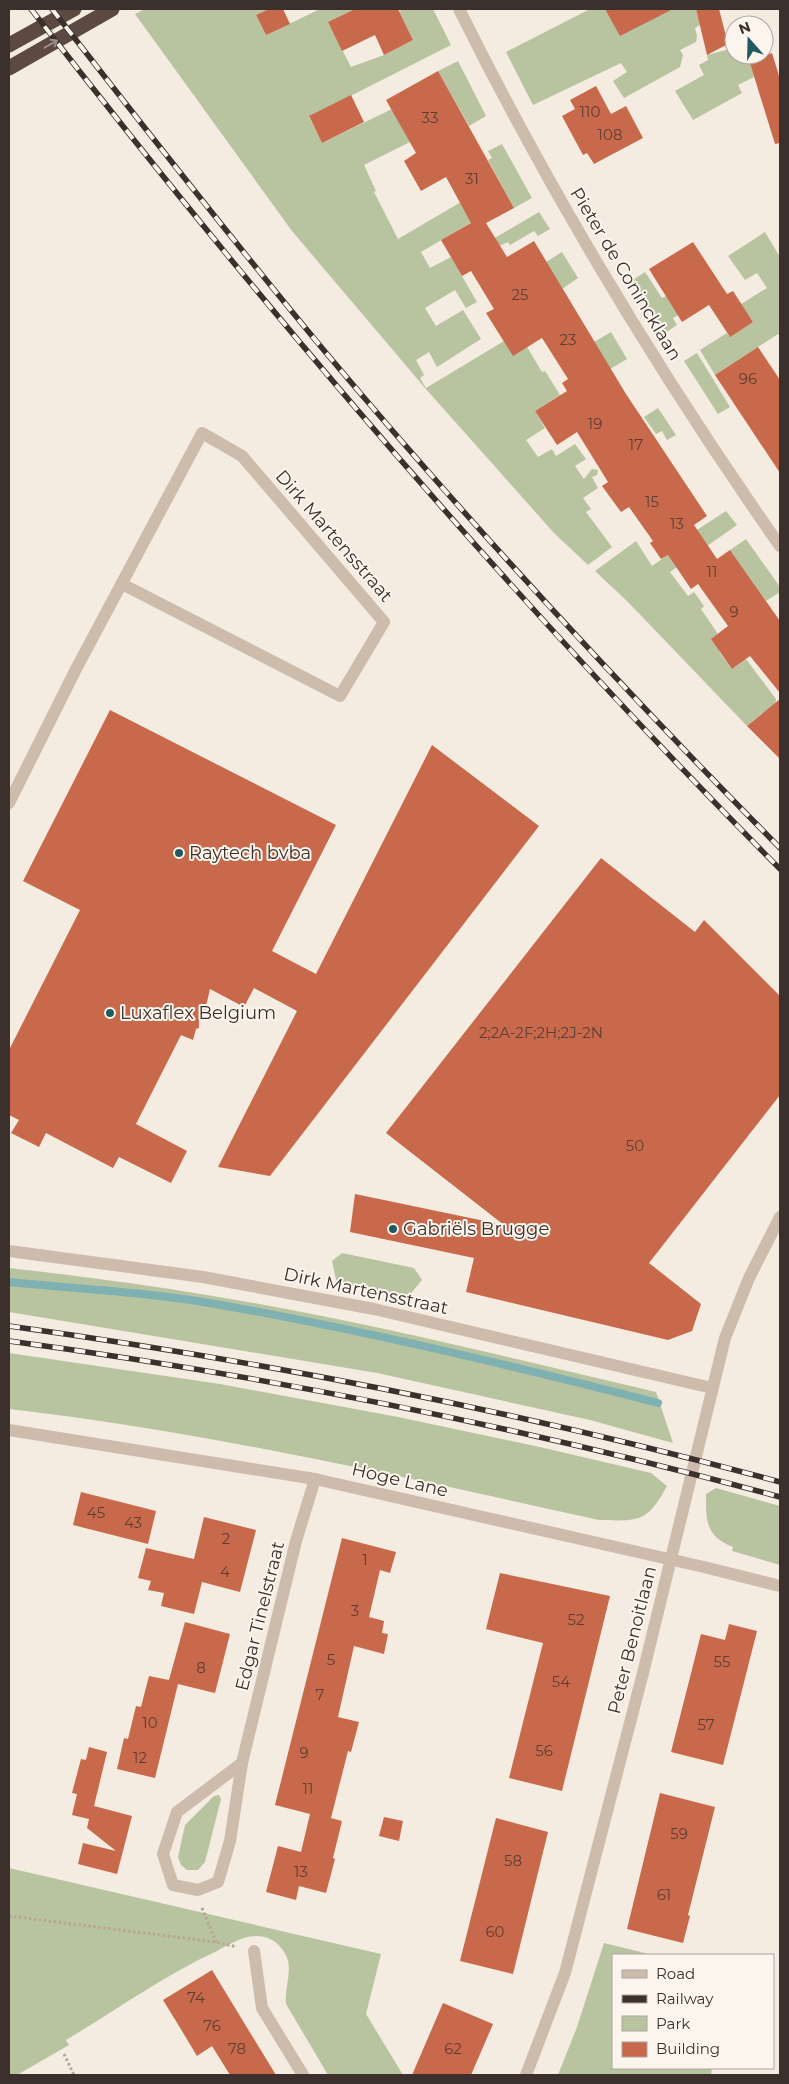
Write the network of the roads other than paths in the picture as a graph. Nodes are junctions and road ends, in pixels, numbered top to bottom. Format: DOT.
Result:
graph roads {
  1 [pos="74,9"];
  2 [pos="112,9"];
  3 [pos="459,9"];
  4 [pos="9,45"];
  5 [pos="9,68"];
  6 [pos="780,546"];
  7 [pos="122,584"];
  8 [pos="9,803"];
  9 [pos="780,1217"];
  10 [pos="9,1251"];
  11 [pos="712,1388"];
  12 [pos="9,1430"];
  13 [pos="315,1479"];
  14 [pos="670,1559"];
  15 [pos="780,1586"];
  16 [pos="242,1763"];
  17 [pos="254,1951"];
  18 [pos="302,2075"];
  19 [pos="526,2075"];
  1 -- 4 [label="highway"];
  5 -- 2 [label="highway, one-way"];
  3 -- 6 [label="street, Pieter de Conincklaan"];
  7 -- 7 [label="street, Dirk Martensstraat"];
  7 -- 8 [label="street, Dirk Martensstraat"];
  9 -- 11 [label="street, Peter Benoitlaan"];
  10 -- 11 [label="street, Dirk Martensstraat"];
  11 -- 14 [label="street, Peter Benoitlaan"];
  12 -- 13 [label="street, Hoge Lane"];
  13 -- 14 [label="street, Hoge Lane"];
  13 -- 16 [label="street, Edgar Tinelstraat"];
  14 -- 15 [label="street, Hoge Lane"];
  14 -- 19 [label="street, Peter Benoitlaan"];
  16 -- 16 [label="street, Edgar Tinelstraat"];
  17 -- 18 [label="street"];
}
